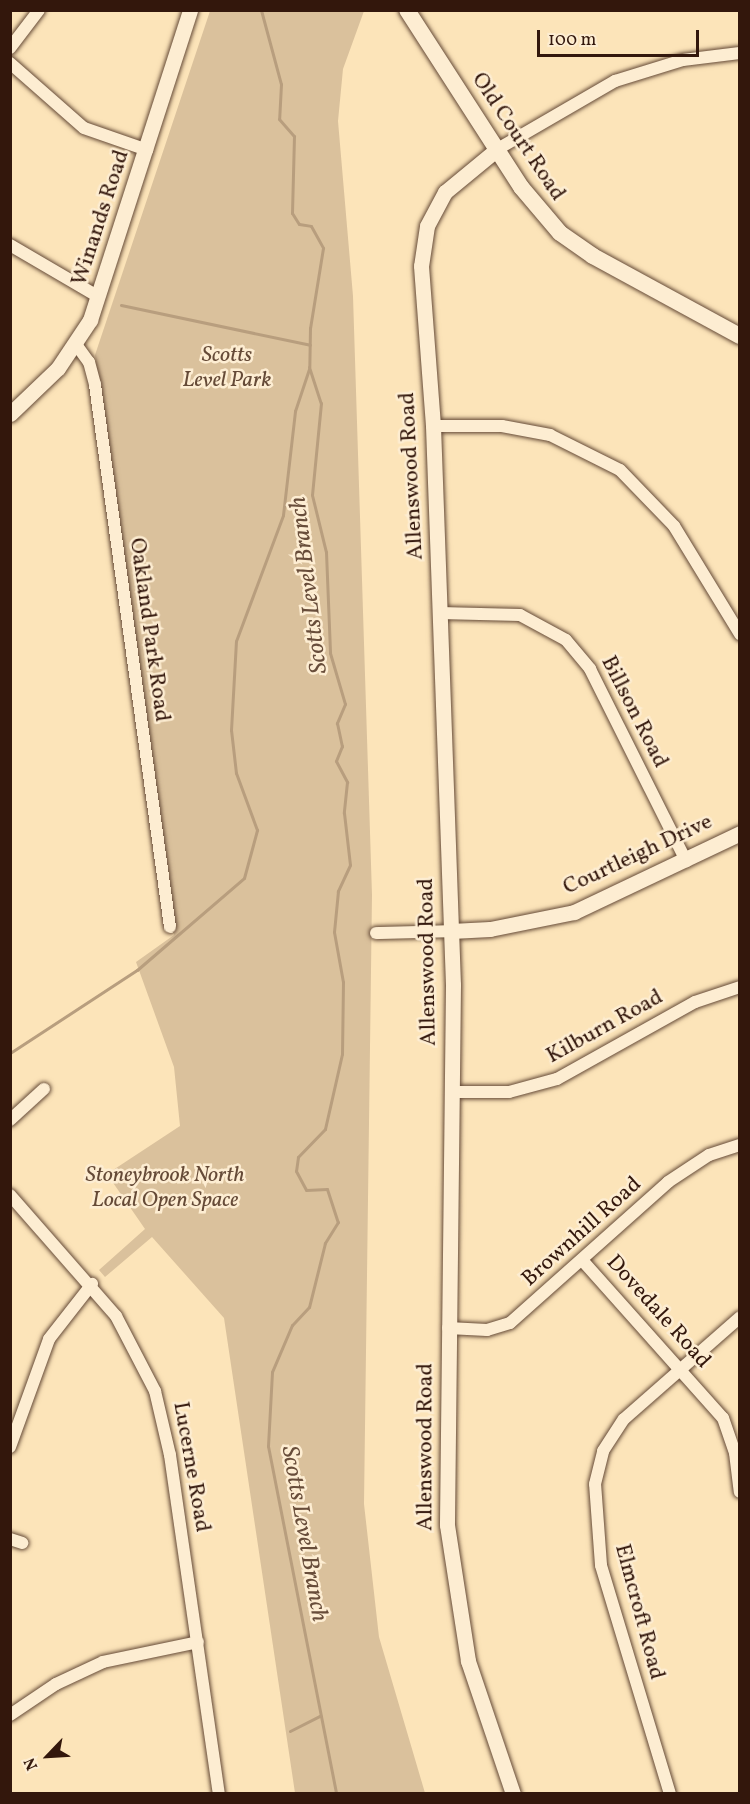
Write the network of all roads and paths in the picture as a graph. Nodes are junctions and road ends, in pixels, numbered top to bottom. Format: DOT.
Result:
graph roads {
  1 [pos="39,10"];
  2 [pos="190,10"];
  3 [pos="407,10"];
  4 [pos="10,48"];
  5 [pos="740,53"];
  6 [pos="10,63"];
  7 [pos="147,150"];
  8 [pos="496,150"];
  9 [pos="10,245"];
  10 [pos="99,297"];
  11 [pos="740,336"];
  12 [pos="75,343"];
  13 [pos="10,414"];
  14 [pos="433,426"];
  15 [pos="440,613"];
  16 [pos="740,634"];
  17 [pos="740,833"];
  18 [pos="686,861"];
  19 [pos="170,927"];
  20 [pos="451,931"];
  21 [pos="376,933"];
  22 [pos="740,987"];
  23 [pos="44,1089"];
  24 [pos="452,1092"];
  25 [pos="10,1120"];
  26 [pos="740,1146"];
  27 [pos="10,1195"];
  28 [pos="582,1260"];
  29 [pos="92,1284"];
  30 [pos="740,1317"];
  31 [pos="448,1328"];
  32 [pos="681,1369"];
  33 [pos="10,1447"];
  34 [pos="739,1486"];
  35 [pos="198,1642"];
  36 [pos="10,1715"];
  37 [pos="219,1794"];
  38 [pos="513,1794"];
  39 [pos="670,1794"];
  1 -- 4 [label="street"];
  2 -- 7 [label="street, Winands Road"];
  3 -- 8 [label="main road, Old Court Road"];
  5 -- 8 [label="street"];
  6 -- 7 [label="street"];
  7 -- 10 [label="street, Winands Road"];
  8 -- 11 [label="main road, Old Court Road"];
  8 -- 14 [label="street, Allenswood Road"];
  9 -- 10 [label="street"];
  10 -- 12 [label="street, Winands Road"];
  12 -- 13 [label="street, Winands Road"];
  12 -- 19 [label="street, Oakland Park Road"];
  14 -- 15 [label="street, Allenswood Road"];
  14 -- 16 [label="street"];
  15 -- 18 [label="street, Billson Road"];
  15 -- 20 [label="street, Allenswood Road"];
  17 -- 18 [label="street, Courtleigh Drive"];
  18 -- 20 [label="street, Courtleigh Drive"];
  20 -- 21 [label="street, Courtleigh Drive"];
  20 -- 24 [label="street, Allenswood Road"];
  22 -- 24 [label="street, Kilburn Road"];
  23 -- 25 [label="street"];
  24 -- 31 [label="street, Allenswood Road"];
  26 -- 28 [label="street, Brownhill Road"];
  27 -- 29 [label="street, Lucerne Road"];
  28 -- 31 [label="street, Brownhill Road"];
  28 -- 32 [label="street, Dovedale Road"];
  29 -- 33 [label="street"];
  29 -- 35 [label="street, Lucerne Road"];
  30 -- 32 [label="street, Elmcroft Road"];
  31 -- 38 [label="street, Allenswood Road"];
  32 -- 34 [label="street, Dovedale Road"];
  32 -- 39 [label="street, Elmcroft Road"];
  35 -- 36 [label="street"];
  35 -- 37 [label="street, Lucerne Road"];
}
